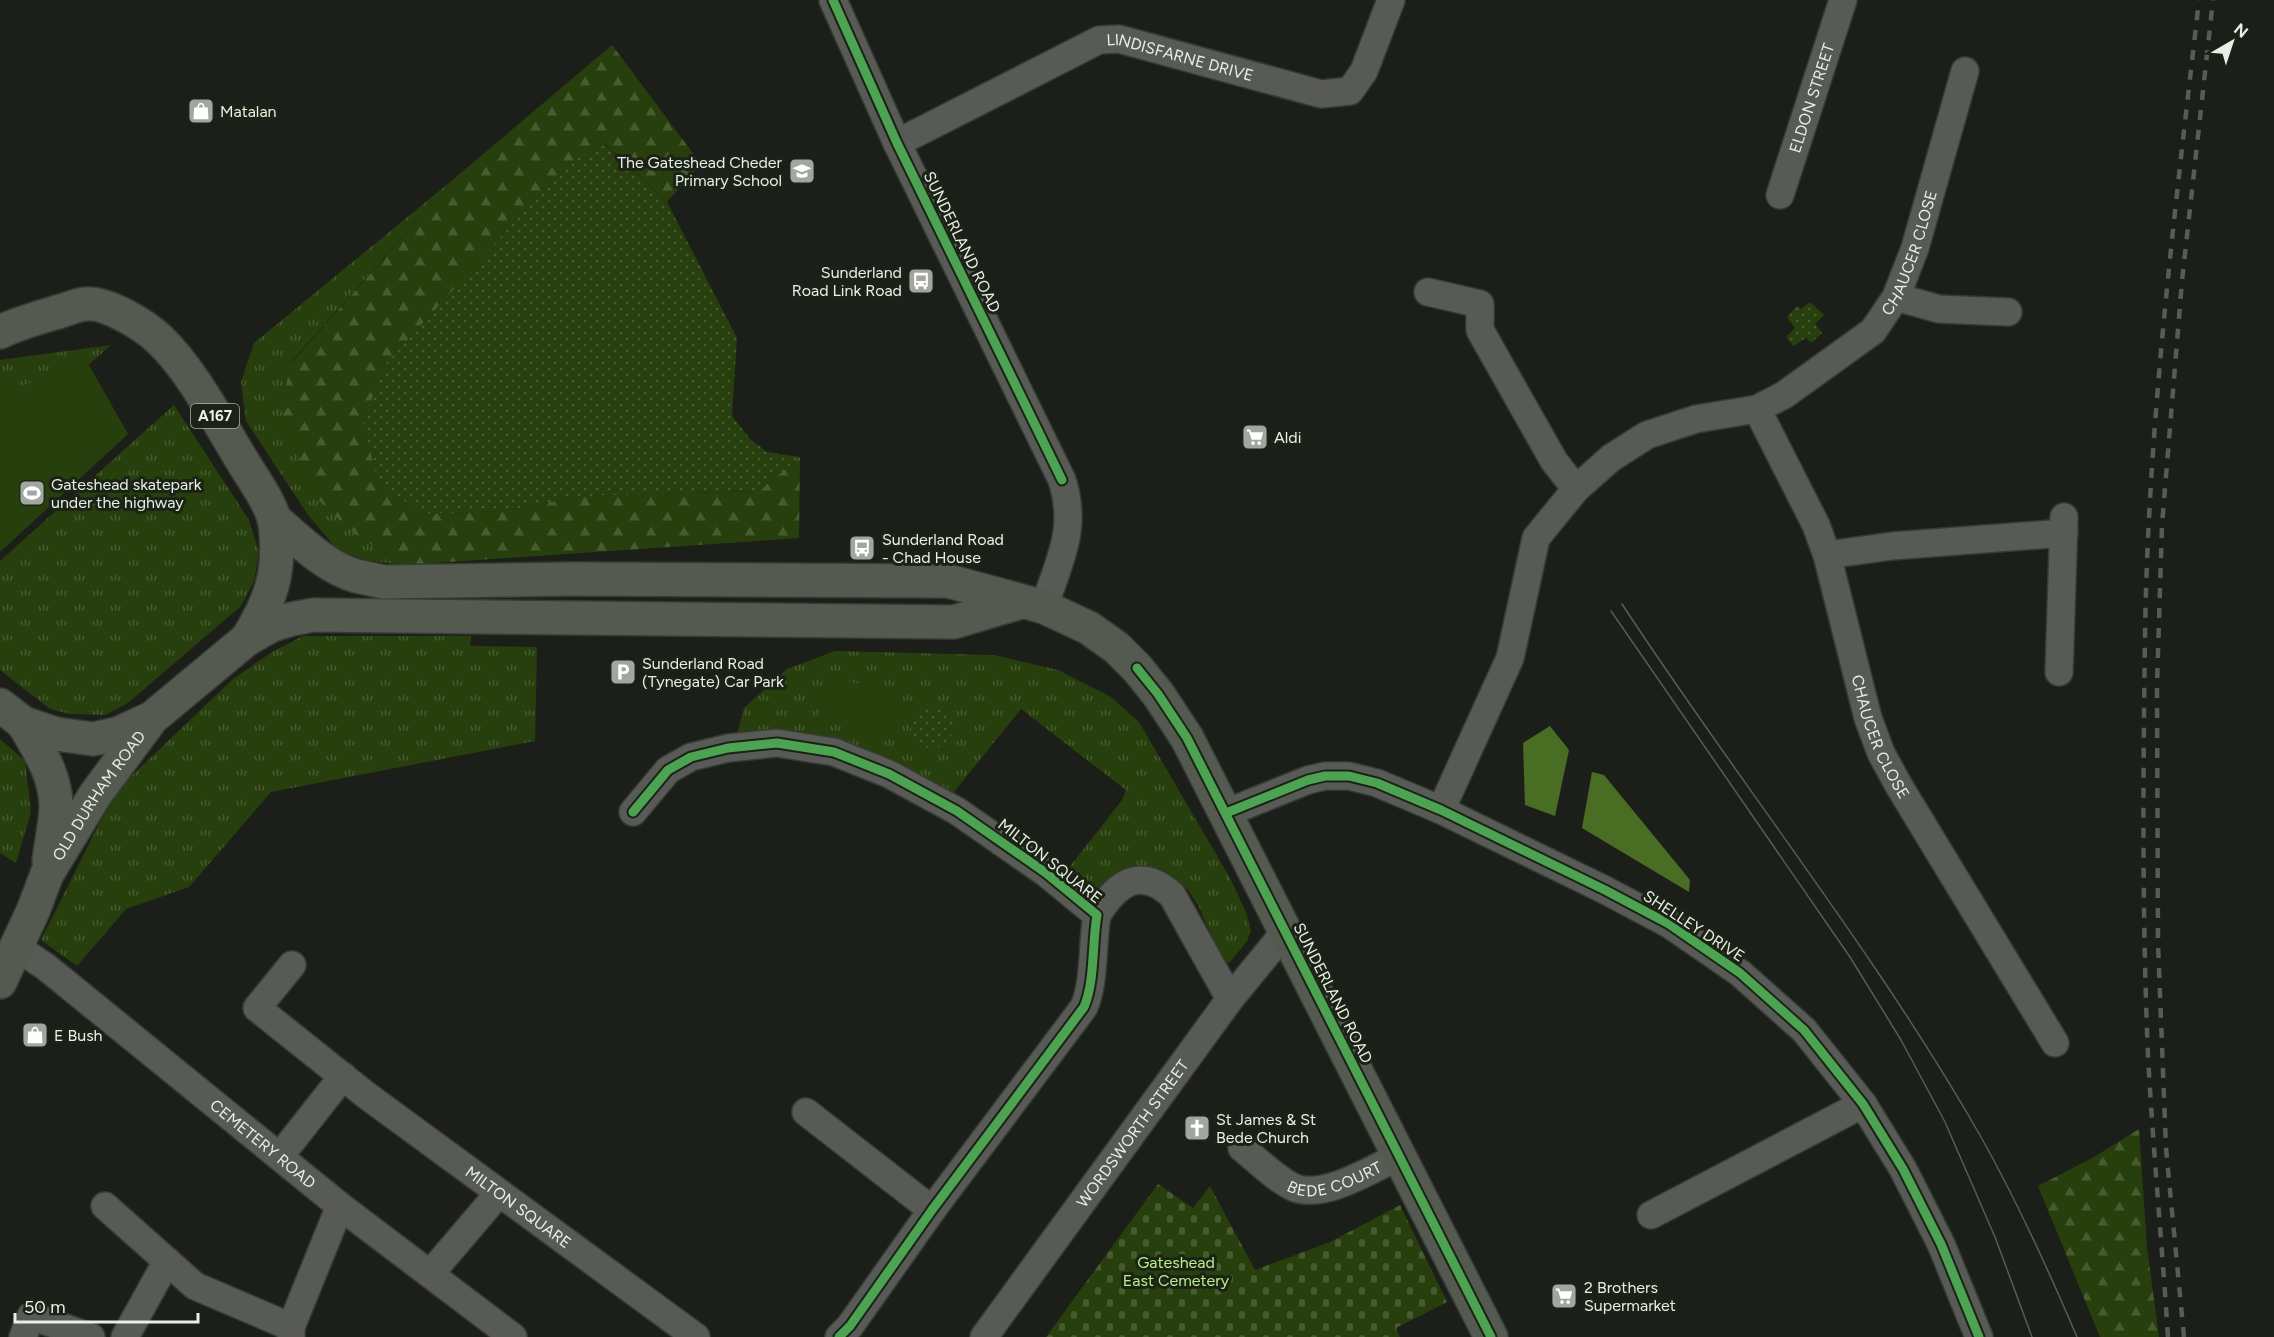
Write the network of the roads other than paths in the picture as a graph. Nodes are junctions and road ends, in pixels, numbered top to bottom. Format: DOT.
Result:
graph roads {
  1 [pos="1390,0"];
  2 [pos="1843,0"];
  3 [pos="836,7"];
  4 [pos="1965,71"];
  5 [pos="897,143"];
  6 [pos="1780,195"];
  7 [pos="1428,292"];
  8 [pos="1896,297"];
  9 [pos="2008,312"];
  10 [pos="5,326"];
  11 [pos="1757,409"];
  12 [pos="1576,489"];
  13 [pos="274,519"];
  14 [pos="1827,555"];
  15 [pos="1032,605"];
  16 [pos="247,639"];
  17 [pos="2059,672"];
  18 [pos="11,714"];
  19 [pos="152,718"];
  20 [pos="1441,810"];
  21 [pos="633,812"];
  22 [pos="1226,813"];
  23 [pos="47,874"];
  24 [pos="1097,915"];
  25 [pos="1285,932"];
  26 [pos="16,947"];
  27 [pos="292,965"];
  28 [pos="0,982"];
  29 [pos="1230,999"];
  30 [pos="2055,1043"];
  31 [pos="343,1076"];
  32 [pos="1863,1104"];
  33 [pos="806,1112"];
  34 [pos="1242,1148"];
  35 [pos="280,1156"];
  36 [pos="1400,1156"];
  37 [pos="499,1193"];
  38 [pos="105,1206"];
  39 [pos="340,1206"];
  40 [pos="932,1210"];
  41 [pos="1650,1215"];
  42 [pos="167,1261"];
  43 [pos="430,1274"];
  44 [pos="291,1332"];
  45 [pos="23,1337"];
  46 [pos="91,1337"];
  47 [pos="124,1337"];
  48 [pos="513,1337"];
  49 [pos="696,1337"];
  50 [pos="838,1337"];
  51 [pos="984,1337"];
  52 [pos="1491,1337"];
  53 [pos="1979,1337"];
  1 -- 5 [label="street, LINDISFARNE DRIVE"];
  2 -- 6 [label="street, ELDON STREET"];
  3 -- 5 [label="street, SUNDERLAND ROAD"];
  4 -- 8 [label="street, CHAUCER CLOSE"];
  5 -- 15 [label="street, SUNDERLAND ROAD"];
  7 -- 12 [label="street"];
  8 -- 9 [label="street"];
  8 -- 11 [label="street, CHAUCER CLOSE"];
  10 -- 13 [label="main road, A167"];
  11 -- 12 [label="street, CHAUCER CLOSE"];
  11 -- 14 [label="street, CHAUCER CLOSE"];
  12 -- 20 [label="street, CHAUCER CLOSE"];
  13 -- 15 [label="main road"];
  13 -- 16 [label="main road, A167"];
  14 -- 17 [label="street"];
  14 -- 30 [label="street, CHAUCER CLOSE"];
  15 -- 16 [label="main road"];
  15 -- 22 [label="main road, SUNDERLAND ROAD"];
  16 -- 19 [label="main road, A167"];
  18 -- 19 [label="main road, A167"];
  18 -- 23 [label="main road, OLD DURHAM ROAD"];
  19 -- 23 [label="main road, OLD DURHAM ROAD"];
  20 -- 22 [label="street, SHELLEY DRIVE"];
  20 -- 32 [label="street, SHELLEY DRIVE"];
  21 -- 24 [label="street, MILTON SQUARE"];
  22 -- 25 [label="main road, SUNDERLAND ROAD"];
  23 -- 26 [label="main road, OLD DURHAM ROAD"];
  24 -- 29 [label="street"];
  24 -- 40 [label="street, MILTON SQUARE"];
  25 -- 29 [label="street, WORDSWORTH STREET"];
  25 -- 36 [label="main road, SUNDERLAND ROAD"];
  26 -- 28 [label="main road, OLD DURHAM ROAD"];
  26 -- 35 [label="street, CEMETERY ROAD"];
  27 -- 31 [label="street, MILTON SQUARE"];
  29 -- 51 [label="street, WORDSWORTH STREET"];
  31 -- 35 [label="street"];
  31 -- 37 [label="street, MILTON SQUARE"];
  32 -- 41 [label="street"];
  32 -- 53 [label="street, SHELLEY DRIVE"];
  33 -- 40 [label="street"];
  34 -- 36 [label="street, BEDE COURT"];
  35 -- 39 [label="street, CEMETERY ROAD"];
  36 -- 52 [label="main road, SUNDERLAND ROAD"];
  37 -- 43 [label="street"];
  37 -- 49 [label="street, MILTON SQUARE"];
  38 -- 42 [label="street"];
  39 -- 43 [label="street, CEMETERY ROAD"];
  39 -- 44 [label="street"];
  40 -- 50 [label="street, MILTON SQUARE"];
  42 -- 44 [label="street"];
  42 -- 47 [label="street"];
  43 -- 48 [label="street, CEMETERY ROAD"];
  45 -- 46 [label="street"];
}
